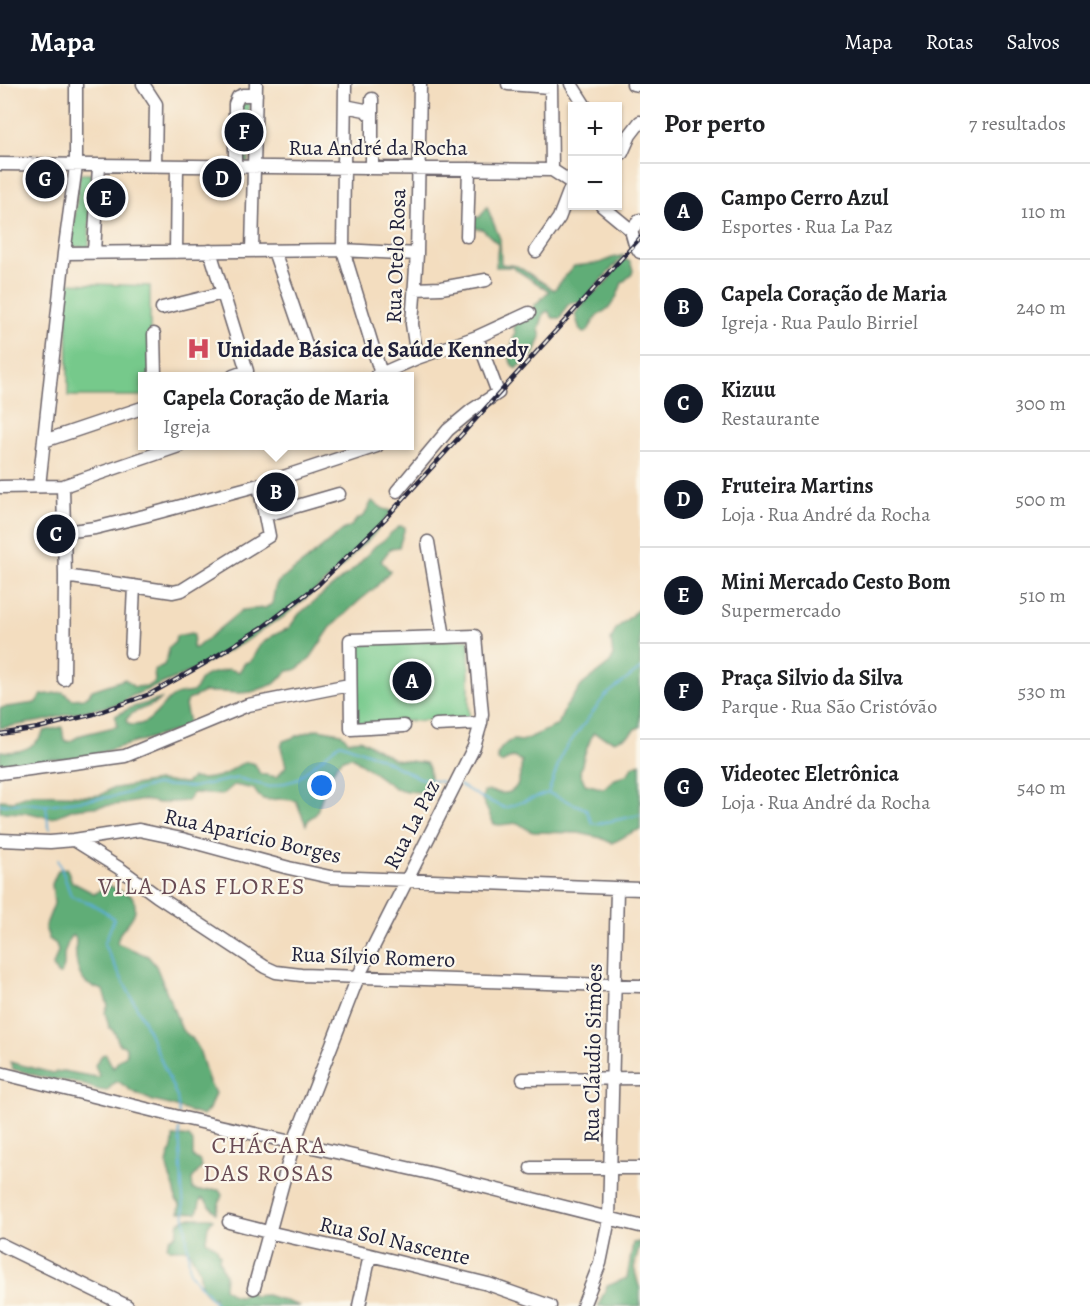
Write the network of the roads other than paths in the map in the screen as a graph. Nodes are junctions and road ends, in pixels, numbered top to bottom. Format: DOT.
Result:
graph roads {
  1 [pos="76,84"];
  2 [pos="143,84"];
  3 [pos="345,84"];
  4 [pos="420,84"];
  5 [pos="508,84"];
  6 [pos="571,84"];
  7 [pos="633,84"];
  8 [pos="640,85"];
  9 [pos="550,86"];
  10 [pos="256,89"];
  11 [pos="372,99"];
  12 [pos="582,102"];
  13 [pos="345,106"];
  14 [pos="372,117"];
  15 [pos="640,122"];
  16 [pos="622,153"];
  17 [pos="0,164"];
  18 [pos="76,166"];
  19 [pos="99,166"];
  20 [pos="155,166"];
  21 [pos="177,167"];
  22 [pos="235,167"];
  23 [pos="254,167"];
  24 [pos="344,168"];
  25 [pos="372,168"];
  26 [pos="418,168"];
  27 [pos="469,169"];
  28 [pos="552,170"];
  29 [pos="568,181"];
  30 [pos="568,196"];
  31 [pos="607,210"];
  32 [pos="640,220"];
  33 [pos="631,230"];
  34 [pos="467,236"];
  35 [pos="637,248"];
  36 [pos="343,250"];
  37 [pos="210,251"];
  38 [pos="252,251"];
  39 [pos="274,251"];
  40 [pos="536,251"];
  41 [pos="94,252"];
  42 [pos="176,252"];
  43 [pos="64,253"];
  44 [pos="417,254"];
  45 [pos="486,280"];
  46 [pos="414,289"];
  47 [pos="223,293"];
  48 [pos="162,308"];
  49 [pos="529,313"];
  50 [pos="154,334"];
  51 [pos="477,337"];
  52 [pos="309,353"];
  53 [pos="417,358"];
  54 [pos="155,372"];
  55 [pos="247,372"];
  56 [pos="377,372"];
  57 [pos="385,372"];
  58 [pos="138,409"];
  59 [pos="44,441"];
  60 [pos="167,450"];
  61 [pos="365,450"];
  62 [pos="259,485"];
  63 [pos="39,486"];
  64 [pos="63,486"];
  65 [pos="0,487"];
  66 [pos="397,491"];
  67 [pos="339,494"];
  68 [pos="266,516"];
  69 [pos="64,532"];
  70 [pos="428,542"];
  71 [pos="65,576"];
  72 [pos="134,586"];
  73 [pos="444,637"];
  74 [pos="131,652"];
  75 [pos="64,679"];
  76 [pos="349,686"];
  77 [pos="481,723"];
  78 [pos="436,725"];
  79 [pos="404,726"];
  80 [pos="0,773"];
  81 [pos="0,840"];
  82 [pos="74,840"];
  83 [pos="407,880"];
  84 [pos="616,889"];
  85 [pos="640,890"];
  86 [pos="358,977"];
  87 [pos="614,986"];
  88 [pos="640,986"];
  89 [pos="0,1073"];
  90 [pos="612,1078"];
  91 [pos="640,1078"];
  92 [pos="523,1079"];
  93 [pos="294,1142"];
  94 [pos="531,1168"];
  95 [pos="610,1168"];
  96 [pos="640,1168"];
  97 [pos="609,1219"];
  98 [pos="229,1222"];
  99 [pos="640,1226"];
  100 [pos="268,1232"];
  101 [pos="0,1244"];
  102 [pos="370,1255"];
  103 [pos="254,1288"];
  104 [pos="127,1306"];
  105 [pos="359,1306"];
  106 [pos="550,1306"];
  107 [pos="583,1306"];
  1 -- 18 [label="street"];
  2 -- 20 [label="street"];
  3 -- 13 [label="street"];
  4 -- 26 [label="street, Rua Otelo Rosa"];
  5 -- 9 [label="street"];
  6 -- 12 [label="street"];
  7 -- 8 [label="street"];
  9 -- 28 [label="street"];
  10 -- 22 [label="street"];
  10 -- 23 [label="street"];
  11 -- 14 [label="street"];
  13 -- 14 [label="street"];
  13 -- 24 [label="street"];
  14 -- 25 [label="street"];
  15 -- 16 [label="street"];
  17 -- 18 [label="street, Rua André da Rocha"];
  18 -- 19 [label="street, Rua André da Rocha"];
  18 -- 43 [label="street"];
  19 -- 20 [label="street, Rua André da Rocha"];
  19 -- 41 [label="street"];
  20 -- 21 [label="street, Rua André da Rocha"];
  21 -- 22 [label="street, Rua André da Rocha"];
  21 -- 42 [label="street"];
  22 -- 23 [label="street, Rua André da Rocha"];
  23 -- 24 [label="street, Rua André da Rocha"];
  23 -- 38 [label="street"];
  24 -- 25 [label="street, Rua André da Rocha"];
  24 -- 36 [label="street"];
  25 -- 26 [label="street, Rua André da Rocha"];
  26 -- 27 [label="street, Rua André da Rocha"];
  26 -- 44 [label="street, Rua Otelo Rosa"];
  27 -- 28 [label="street, Rua André da Rocha"];
  27 -- 34 [label="street"];
  28 -- 29 [label="street"];
  30 -- 40 [label="street"];
  31 -- 33 [label="street"];
  32 -- 33 [label="street"];
  33 -- 35 [label="street"];
  36 -- 39 [label="street"];
  36 -- 44 [label="street"];
  36 -- 56 [label="street"];
  37 -- 38 [label="street"];
  37 -- 42 [label="street"];
  37 -- 47 [label="street"];
  38 -- 39 [label="street"];
  39 -- 52 [label="street"];
  41 -- 42 [label="street"];
  41 -- 43 [label="street"];
  43 -- 59 [label="street"];
  44 -- 46 [label="street, Rua Otelo Rosa"];
  45 -- 46 [label="street"];
  46 -- 53 [label="street, Rua Otelo Rosa"];
  47 -- 48 [label="street"];
  47 -- 55 [label="street"];
  49 -- 51 [label="street"];
  50 -- 54 [label="street"];
  51 -- 53 [label="street"];
  51 -- 66 [label="street"];
  53 -- 57 [label="street"];
  58 -- 59 [label="street"];
  59 -- 63 [label="street"];
  60 -- 64 [label="street"];
  61 -- 62 [label="street"];
  62 -- 68 [label="street"];
  62 -- 69 [label="street"];
  63 -- 64 [label="street"];
  63 -- 65 [label="street"];
  64 -- 69 [label="street"];
  67 -- 68 [label="street"];
  68 -- 72 [label="street"];
  69 -- 71 [label="street"];
  70 -- 73 [label="street"];
  71 -- 72 [label="street"];
  71 -- 75 [label="street"];
  72 -- 74 [label="street"];
  73 -- 76 [label="street"];
  73 -- 77 [label="street, Rua La Paz"];
  76 -- 79 [label="street"];
  76 -- 80 [label="street"];
  77 -- 78 [label="street"];
  77 -- 83 [label="street, Rua La Paz"];
  81 -- 82 [label="street"];
  82 -- 83 [label="street, Rua Aparício Borges"];
  82 -- 86 [label="street, Rua Sílvio Romero"];
  83 -- 84 [label="street, Rua Aparício Borges"];
  83 -- 86 [label="street, Rua La Paz"];
  84 -- 85 [label="street, Rua Aparício Borges"];
  84 -- 87 [label="street, Rua Cláudio Simões"];
  86 -- 87 [label="street, Rua Sílvio Romero"];
  86 -- 93 [label="street, Rua La Paz"];
  87 -- 88 [label="street, Rua Sílvio Romero"];
  87 -- 90 [label="street, Rua Cláudio Simões"];
  89 -- 93 [label="street"];
  90 -- 91 [label="street"];
  90 -- 92 [label="street"];
  90 -- 95 [label="street, Rua Cláudio Simões"];
  93 -- 97 [label="street"];
  93 -- 100 [label="street, Rua La Paz"];
  94 -- 95 [label="street"];
  95 -- 96 [label="street"];
  95 -- 97 [label="street, Rua Cláudio Simões"];
  97 -- 99 [label="street"];
  97 -- 107 [label="street, Rua Cláudio Simões"];
  98 -- 100 [label="street, Rua Sol Nascente"];
  100 -- 102 [label="street, Rua Sol Nascente"];
  100 -- 103 [label="street, Rua La Paz"];
  101 -- 104 [label="street"];
  102 -- 105 [label="street"];
  102 -- 106 [label="street, Rua Sol Nascente"];
}
